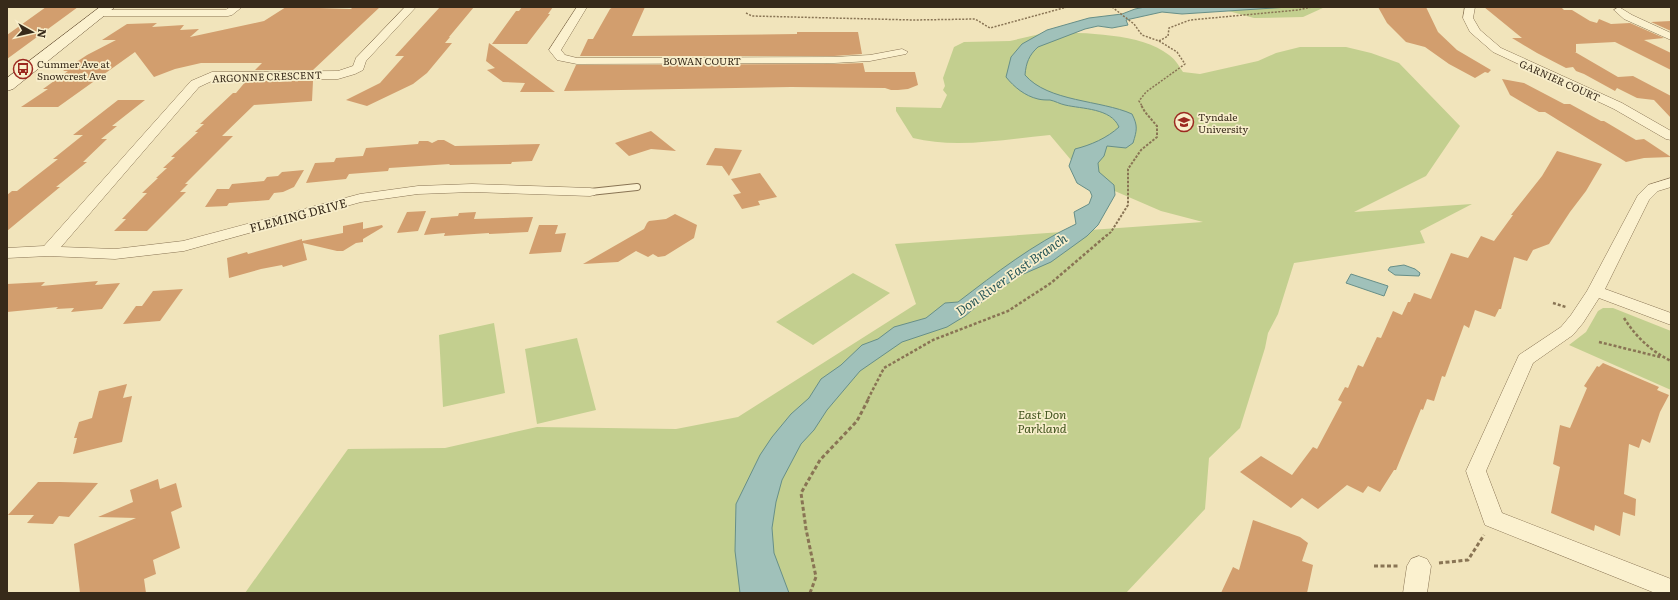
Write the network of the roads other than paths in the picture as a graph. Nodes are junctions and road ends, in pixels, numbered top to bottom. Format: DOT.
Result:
graph roads {
  1 [pos="237,7"];
  2 [pos="411,7"];
  3 [pos="582,7"];
  4 [pos="1470,7"];
  5 [pos="1633,7"];
  6 [pos="104,10"];
  7 [pos="1671,37"];
  8 [pos="902,52"];
  9 [pos="11,80"];
  10 [pos="1671,136"];
  11 [pos="1671,182"];
  12 [pos="637,187"];
  13 [pos="590,192"];
  14 [pos="49,251"];
  15 [pos="7,253"];
  16 [pos="1595,291"];
  17 [pos="1671,319"];
  18 [pos="1420,566"];
  19 [pos="1671,589"];
  20 [pos="1415,593"];
  1 -- 6 [label="street"];
  2 -- 14 [label="street, ARGONNE CRESCENT"];
  3 -- 8 [label="street, BOWAN COURT"];
  4 -- 10 [label="street, GARNIER COURT"];
  5 -- 7 [label="street"];
  6 -- 9 [label="street"];
  11 -- 16 [label="street"];
  12 -- 13 [label="lane"];
  13 -- 14 [label="street, FLEMING DRIVE"];
  14 -- 15 [label="street, FLEMING DRIVE"];
  16 -- 17 [label="street"];
  16 -- 19 [label="street"];
  18 -- 20 [label="street"];
}
